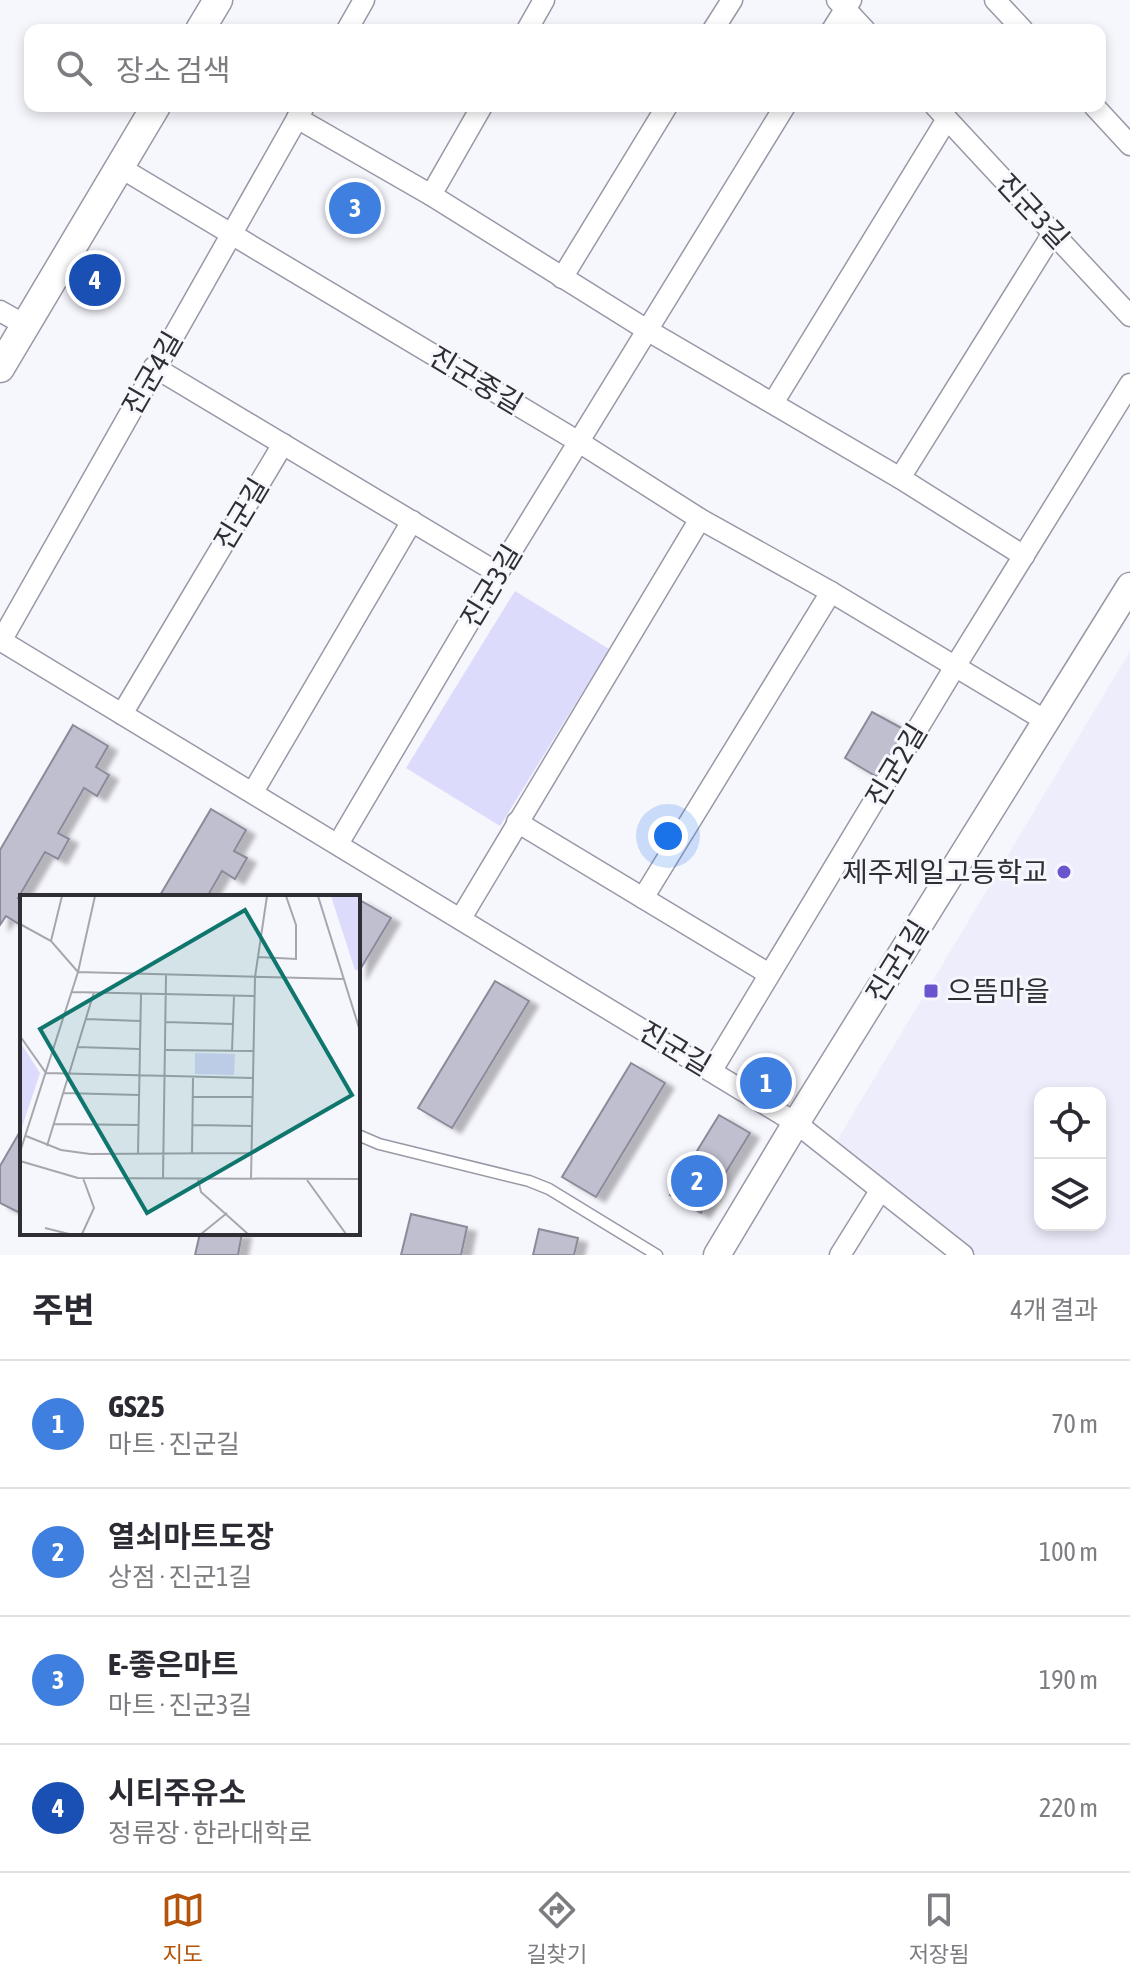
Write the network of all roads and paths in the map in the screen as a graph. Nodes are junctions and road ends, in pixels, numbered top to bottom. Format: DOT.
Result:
graph roads {
  1 [pos="218,0"];
  2 [pos="364,0"];
  3 [pos="544,0"];
  4 [pos="732,0"];
  5 [pos="995,0"];
  6 [pos="845,3"];
  7 [pos="204,24"];
  8 [pos="350,24"];
  9 [pos="530,24"];
  10 [pos="717,24"];
  11 [pos="835,24"];
  12 [pos="861,24"];
  13 [pos="1017,24"];
  14 [pos="153,112"];
  15 [pos="301,112"];
  16 [pos="479,112"];
  17 [pos="663,112"];
  18 [pos="781,112"];
  19 [pos="1100,112"];
  20 [pos="941,113"];
  21 [pos="1130,145"];
  22 [pos="121,168"];
  23 [pos="431,195"];
  24 [pos="234,233"];
  25 [pos="1053,233"];
  26 [pos="562,278"];
  27 [pos="0,311"];
  28 [pos="1130,316"];
  29 [pos="25,325"];
  30 [pos="647,330"];
  31 [pos="154,367"];
  32 [pos="0,368"];
  33 [pos="1130,384"];
  34 [pos="773,403"];
  35 [pos="579,442"];
  36 [pos="283,444"];
  37 [pos="900,478"];
  38 [pos="700,519"];
  39 [pos="412,521"];
  40 [pos="1024,556"];
  41 [pos="498,573"];
  42 [pos="1130,586"];
  43 [pos="831,592"];
  44 [pos="0,640"];
  45 [pos="956,665"];
  46 [pos="122,714"];
  47 [pos="1046,721"];
  48 [pos="253,792"];
  49 [pos="517,822"];
  50 [pos="338,844"];
  51 [pos="643,898"];
  52 [pos="461,918"];
  53 [pos="769,974"];
  54 [pos="712,1070"];
  55 [pos="796,1123"];
  56 [pos="360,1136"];
  57 [pos="880,1191"];
  58 [pos="657,1255"];
  59 [pos="717,1255"];
  60 [pos="840,1255"];
  61 [pos="963,1255"];
  1 -- 7 [label="main road"];
  2 -- 8 [label="street"];
  3 -- 9 [label="street"];
  4 -- 10 [label="street"];
  5 -- 13 [label="street"];
  6 -- 11 [label="street"];
  6 -- 12 [label="street"];
  14 -- 22 [label="main road"];
  15 -- 23 [label="street"];
  15 -- 24 [label="street, 진군4길"];
  16 -- 23 [label="street"];
  17 -- 26 [label="street"];
  18 -- 30 [label="street, 진군3길"];
  19 -- 21 [label="street"];
  20 -- 25 [label="street, 진군3길"];
  20 -- 34 [label="street"];
  22 -- 24 [label="street, 진군중길"];
  22 -- 29 [label="main road"];
  23 -- 26 [label="street"];
  24 -- 31 [label="street, 진군4길"];
  24 -- 35 [label="street, 진군중길"];
  25 -- 28 [label="street, 진군3길"];
  25 -- 37 [label="street"];
  26 -- 30 [label="street"];
  27 -- 29 [label="street"];
  29 -- 32 [label="main road"];
  30 -- 34 [label="street"];
  30 -- 35 [label="street, 진군3길"];
  31 -- 36 [label="street"];
  31 -- 44 [label="street, 진군4길"];
  33 -- 40 [label="street, 진군2길"];
  34 -- 37 [label="street"];
  35 -- 38 [label="street, 진군중길"];
  35 -- 41 [label="street, 진군3길"];
  36 -- 39 [label="street"];
  36 -- 46 [label="street, 진군길"];
  37 -- 40 [label="street"];
  38 -- 43 [label="street, 진군중길"];
  38 -- 49 [label="street"];
  39 -- 41 [label="street"];
  39 -- 48 [label="street"];
  40 -- 45 [label="street, 진군2길"];
  41 -- 50 [label="street, 진군3길"];
  42 -- 47 [label="street, 진군1길"];
  43 -- 45 [label="street, 진군중길"];
  43 -- 51 [label="street"];
  44 -- 46 [label="street, 진군길"];
  45 -- 47 [label="street, 진군중길"];
  45 -- 53 [label="street, 진군2길"];
  46 -- 48 [label="street, 진군길"];
  47 -- 55 [label="street, 진군1길"];
  48 -- 50 [label="street, 진군길"];
  49 -- 51 [label="street"];
  49 -- 52 [label="street"];
  50 -- 52 [label="street, 진군길"];
  51 -- 53 [label="street"];
  52 -- 54 [label="street, 진군길"];
  53 -- 54 [label="street, 진군2길"];
  54 -- 55 [label="street, 진군길"];
  55 -- 57 [label="street, 진군길"];
  55 -- 59 [label="street, 진군1길"];
  56 -- 58 [label="lane"];
  57 -- 60 [label="street"];
  57 -- 61 [label="street, 진군길"];
}
